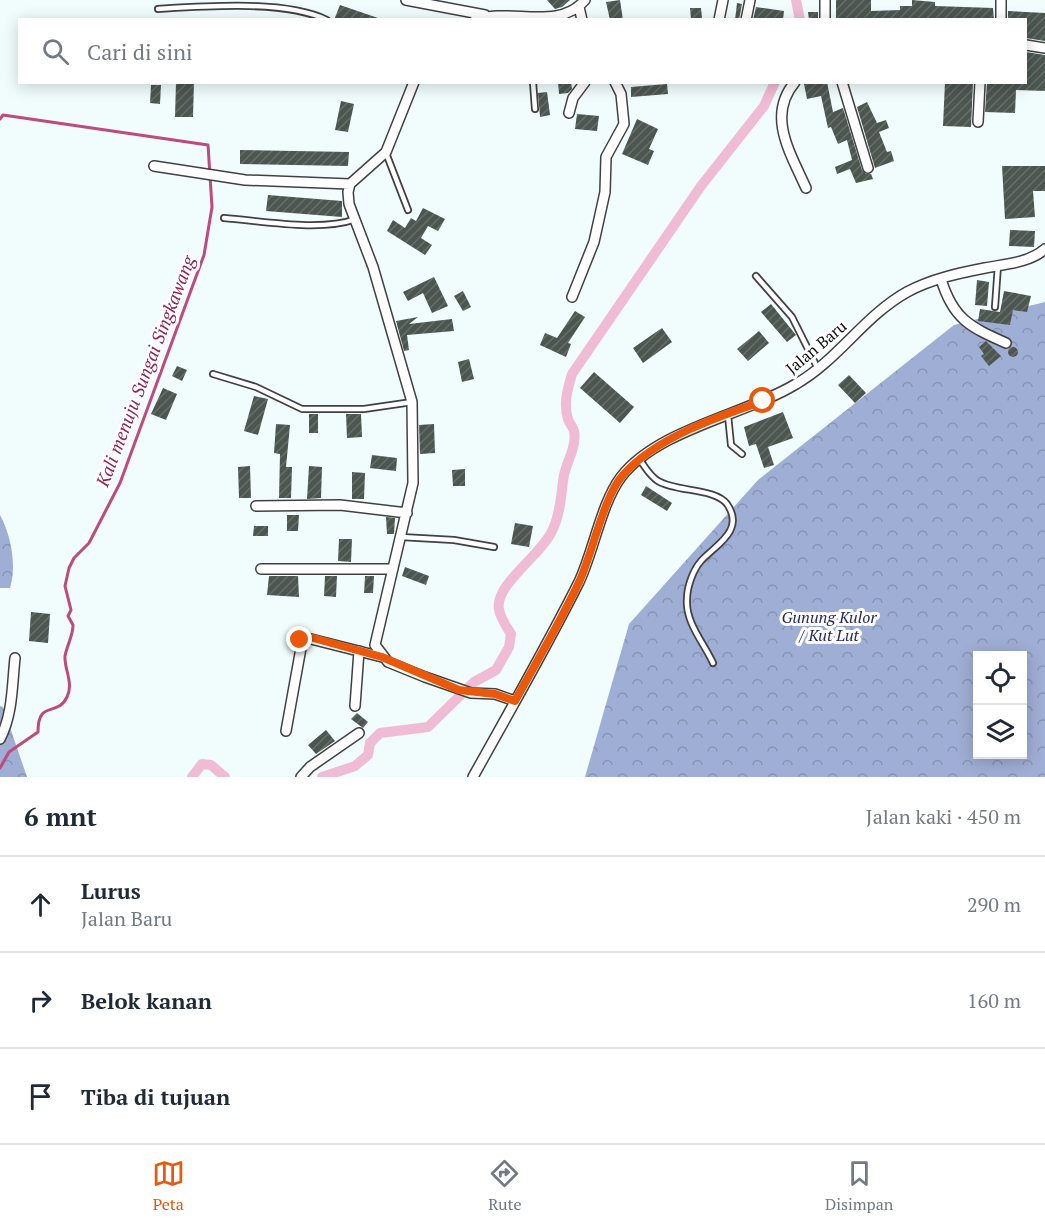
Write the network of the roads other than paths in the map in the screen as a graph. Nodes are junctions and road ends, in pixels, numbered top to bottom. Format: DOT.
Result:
graph roads {
  1 [pos="406,0"];
  2 [pos="723,0"];
  3 [pos="750,0"];
  4 [pos="825,0"];
  5 [pos="1001,0"];
  6 [pos="582,4"];
  7 [pos="158,9"];
  8 [pos="487,15"];
  9 [pos="324,18"];
  10 [pos="480,18"];
  11 [pos="719,18"];
  12 [pos="746,18"];
  13 [pos="825,18"];
  14 [pos="1001,18"];
  15 [pos="1027,45"];
  16 [pos="1045,48"];
  17 [pos="413,84"];
  18 [pos="533,84"];
  19 [pos="584,84"];
  20 [pos="616,84"];
  21 [pos="794,84"];
  22 [pos="843,84"];
  23 [pos="980,84"];
  24 [pos="534,109"];
  25 [pos="568,113"];
  26 [pos="978,122"];
  27 [pos="386,152"];
  28 [pos="154,166"];
  29 [pos="868,168"];
  30 [pos="350,184"];
  31 [pos="806,188"];
  32 [pos="408,210"];
  33 [pos="224,218"];
  34 [pos="356,219"];
  35 [pos="1045,249"];
  36 [pos="998,265"];
  37 [pos="756,276"];
  38 [pos="941,279"];
  39 [pos="572,297"];
  40 [pos="995,307"];
  41 [pos="1006,344"];
  42 [pos="818,369"];
  43 [pos="213,374"];
  44 [pos="412,402"];
  45 [pos="728,414"];
  46 [pos="742,454"];
  47 [pos="640,460"];
  48 [pos="256,506"];
  49 [pos="406,513"];
  50 [pos="400,537"];
  51 [pos="494,547"];
  52 [pos="261,569"];
  53 [pos="393,569"];
  54 [pos="359,651"];
  55 [pos="382,657"];
  56 [pos="15,658"];
  57 [pos="713,663"];
  58 [pos="515,701"];
  59 [pos="355,706"];
  60 [pos="286,731"];
  61 [pos="358,733"];
  62 [pos="0,739"];
  63 [pos="301,777"];
  64 [pos="473,777"];
  1 -- 8 [label="street"];
  2 -- 11 [label="street"];
  3 -- 12 [label="street"];
  4 -- 13 [label="street"];
  5 -- 14 [label="street"];
  6 -- 8 [label="street"];
  7 -- 9 [label="lane"];
  8 -- 10 [label="street"];
  15 -- 16 [label="street"];
  17 -- 27 [label="street"];
  18 -- 24 [label="lane"];
  19 -- 25 [label="street"];
  20 -- 39 [label="street"];
  21 -- 31 [label="street"];
  22 -- 29 [label="street"];
  23 -- 26 [label="street"];
  27 -- 30 [label="street"];
  27 -- 32 [label="lane"];
  28 -- 30 [label="street"];
  30 -- 34 [label="street"];
  33 -- 34 [label="lane"];
  34 -- 44 [label="street"];
  35 -- 36 [label="street, Jalan Baru"];
  36 -- 38 [label="street, Jalan Baru"];
  36 -- 40 [label="lane"];
  37 -- 42 [label="lane"];
  38 -- 41 [label="street"];
  38 -- 42 [label="street, Jalan Baru"];
  42 -- 45 [label="street, Jalan Baru"];
  43 -- 44 [label="lane"];
  44 -- 49 [label="street"];
  45 -- 46 [label="lane"];
  45 -- 47 [label="street, Jalan Baru"];
  47 -- 57 [label="lane"];
  47 -- 58 [label="street, Jalan Baru"];
  48 -- 49 [label="street"];
  49 -- 50 [label="street"];
  50 -- 51 [label="lane"];
  50 -- 53 [label="street"];
  52 -- 53 [label="street"];
  53 -- 55 [label="street"];
  54 -- 55 [label="street"];
  54 -- 59 [label="street"];
  54 -- 60 [label="street"];
  55 -- 58 [label="street"];
  56 -- 62 [label="street"];
  58 -- 64 [label="street, Jalan Baru"];
  61 -- 63 [label="street"];
}
